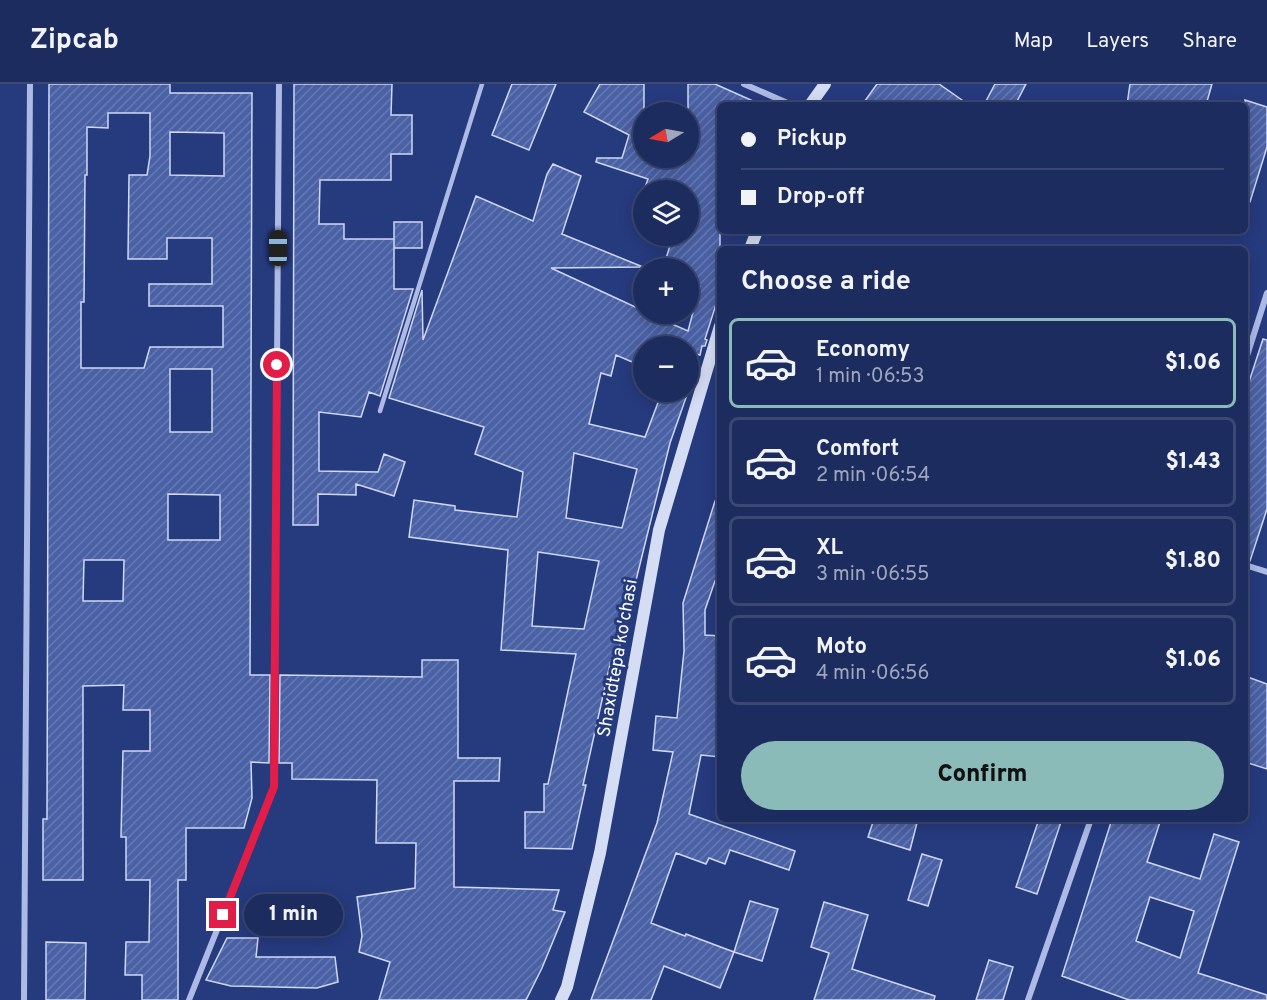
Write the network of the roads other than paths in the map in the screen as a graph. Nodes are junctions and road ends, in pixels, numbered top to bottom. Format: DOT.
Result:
graph roads {
  1 [pos="30,84"];
  2 [pos="279,84"];
  3 [pos="482,84"];
  4 [pos="744,84"];
  5 [pos="825,84"];
  6 [pos="785,102"];
  7 [pos="812,102"];
  8 [pos="1267,293"];
  9 [pos="717,336"];
  10 [pos="1248,353"];
  11 [pos="380,411"];
  12 [pos="1248,566"];
  13 [pos="1267,572"];
  14 [pos="1090,822"];
  15 [pos="24,1000"];
  16 [pos="189,1000"];
  17 [pos="561,1000"];
  18 [pos="1028,1000"];
  1 -- 15 [label="street"];
  2 -- 16 [label="street"];
  3 -- 11 [label="lane"];
  4 -- 6 [label="street"];
  5 -- 7 [label="street"];
  8 -- 10 [label="street"];
  9 -- 17 [label="street, Shaxidtepa ko'chasi"];
  12 -- 13 [label="street"];
  14 -- 18 [label="street"];
}
